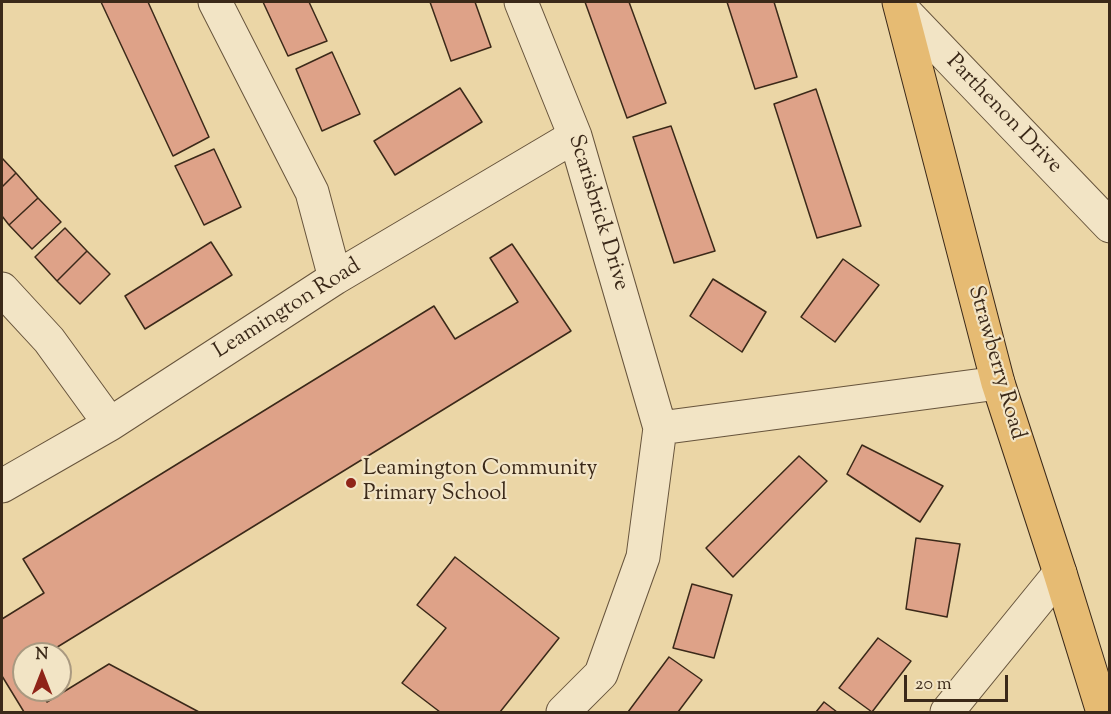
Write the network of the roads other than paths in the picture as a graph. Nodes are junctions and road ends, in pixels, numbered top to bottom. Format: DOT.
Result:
graph roads {
  1 [pos="215,2"];
  2 [pos="521,2"];
  3 [pos="901,5"];
  4 [pos="575,136"];
  5 [pos="1110,226"];
  6 [pos="335,278"];
  7 [pos="2,289"];
  8 [pos="998,383"];
  9 [pos="110,424"];
  10 [pos="660,428"];
  11 [pos="2,486"];
  12 [pos="1060,573"];
  13 [pos="563,712"];
  14 [pos="947,712"];
  15 [pos="1103,712"];
  1 -- 6 [label="street"];
  2 -- 4 [label="street, Scarisbrick Drive"];
  3 -- 5 [label="street, Parthenon Drive"];
  3 -- 8 [label="main road, Strawberry Road"];
  4 -- 6 [label="street, Leamington Road"];
  4 -- 10 [label="street, Scarisbrick Drive"];
  6 -- 9 [label="street, Leamington Road"];
  7 -- 9 [label="street"];
  8 -- 10 [label="street"];
  8 -- 12 [label="main road, Strawberry Road"];
  9 -- 11 [label="street, Leamington Road"];
  10 -- 13 [label="street, Scarisbrick Drive"];
  12 -- 14 [label="street"];
  12 -- 15 [label="main road, Strawberry Road"];
}
